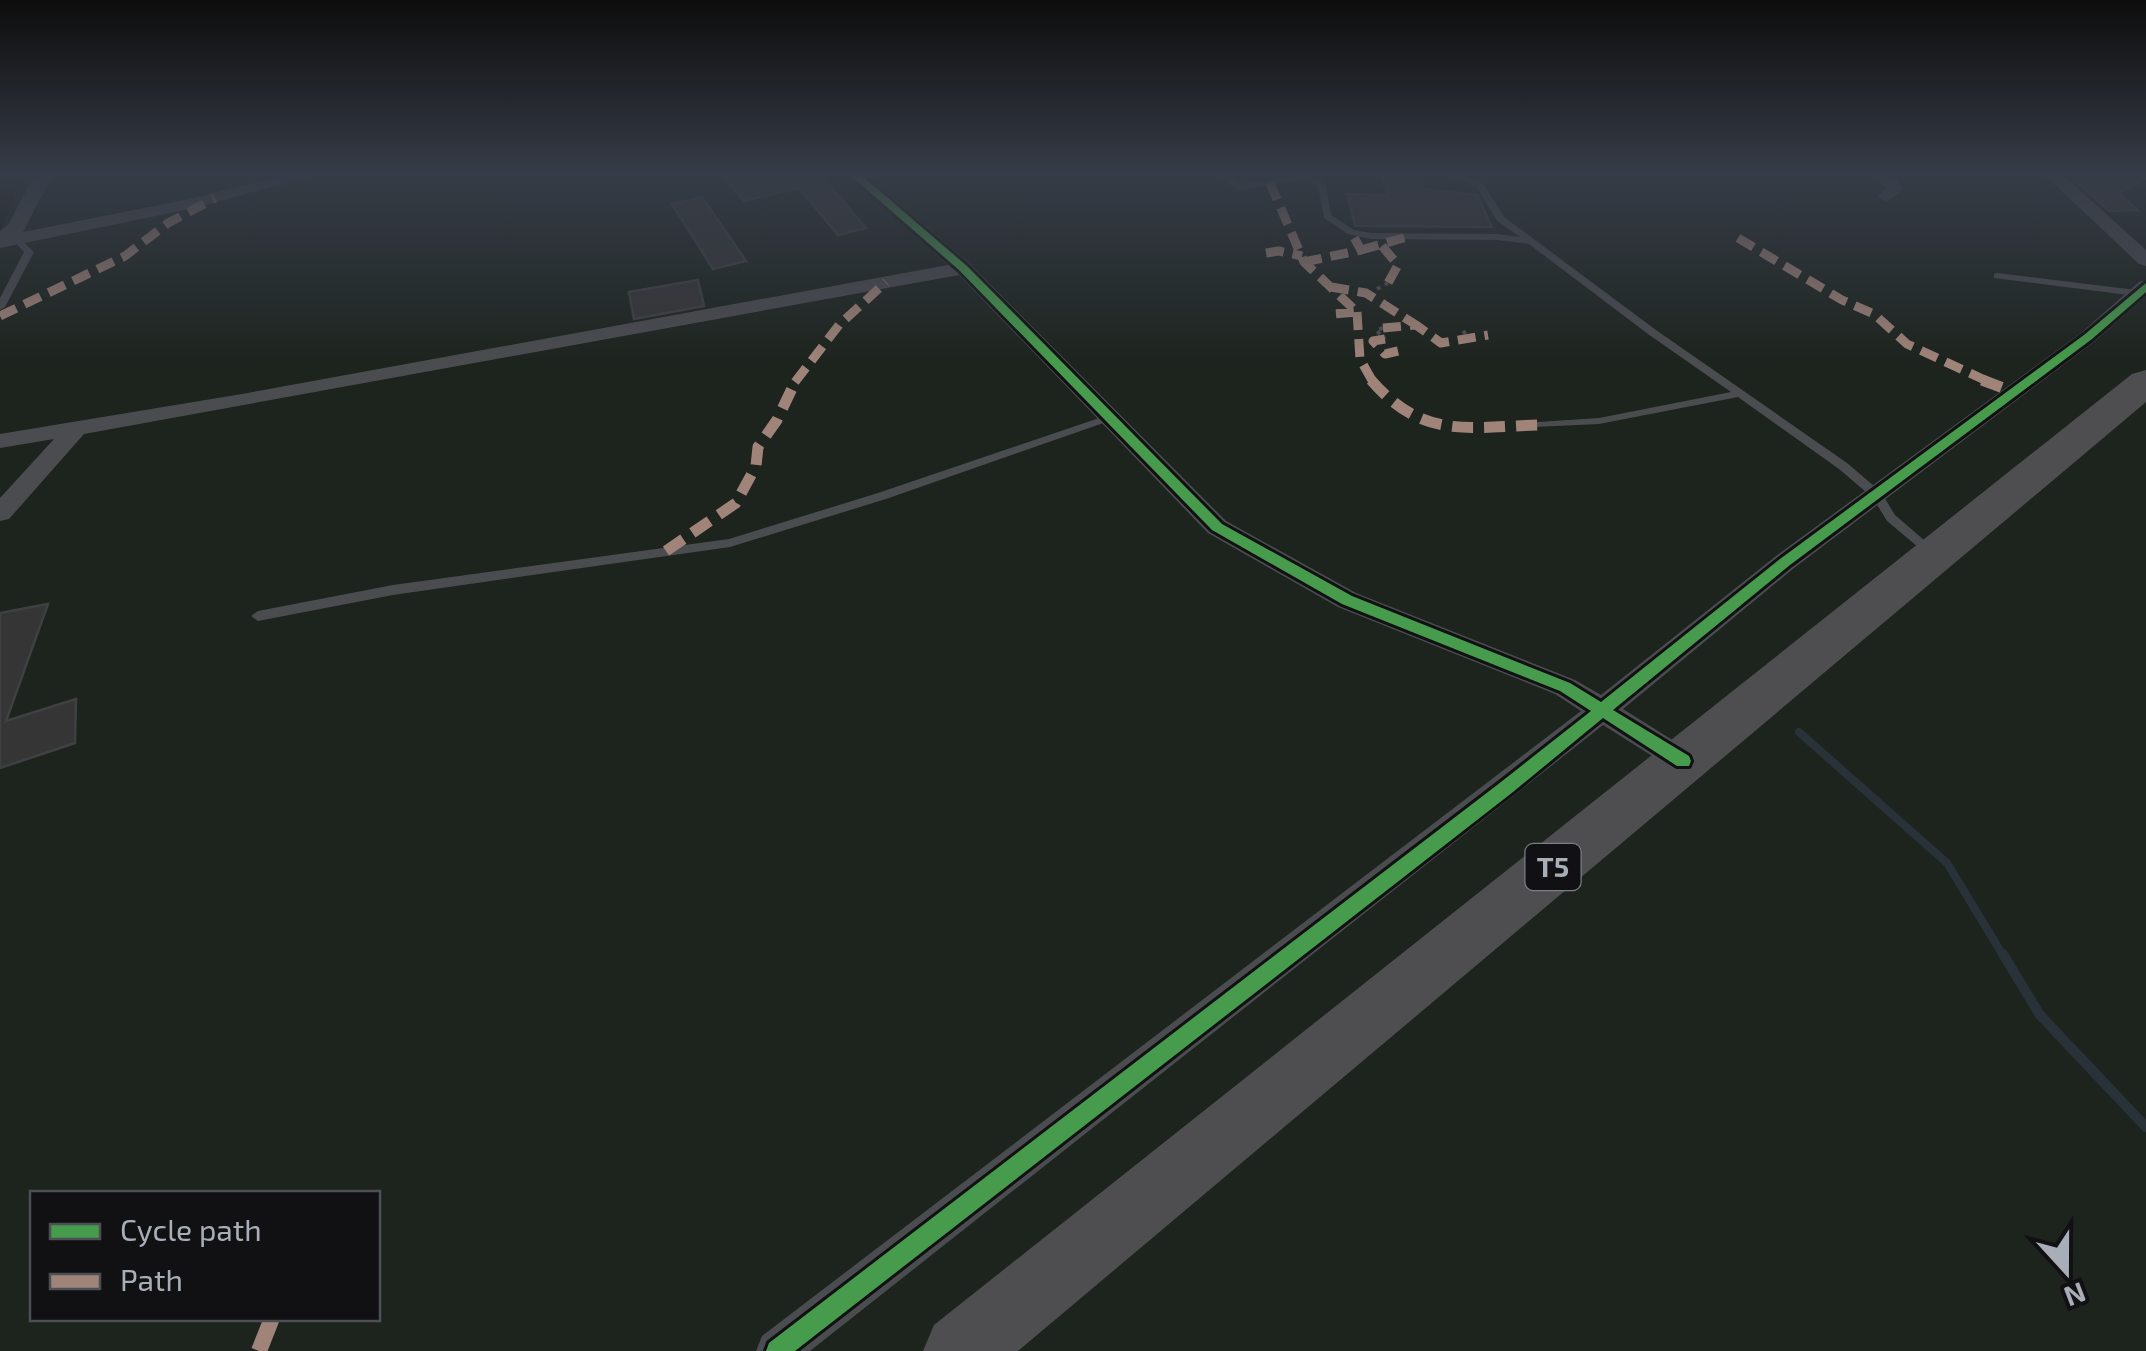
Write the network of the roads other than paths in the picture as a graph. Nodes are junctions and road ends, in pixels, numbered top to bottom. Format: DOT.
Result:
graph roads {
  1 [pos="927,237"];
  2 [pos="1498,237"];
  3 [pos="1525,237"];
  4 [pos="2121,237"];
  5 [pos="6,240"];
  6 [pos="1532,242"];
  7 [pos="2146,260"];
  8 [pos="963,268"];
  9 [pos="1997,276"];
  10 [pos="2141,289"];
  11 [pos="0,308"];
  12 [pos="2146,382"];
  13 [pos="1739,394"];
  14 [pos="1108,418"];
  15 [pos="1538,424"];
  16 [pos="78,427"];
  17 [pos="0,441"];
  18 [pos="1877,495"];
  19 [pos="0,512"];
  20 [pos="1934,555"];
  21 [pos="258,616"];
  22 [pos="1602,708"];
  23 [pos="1683,761"];
  24 [pos="777,1351"];
  25 [pos="960,1351"];
  1 -- 8 [label="street"];
  2 -- 6 [label="lane"];
  3 -- 6 [label="lane"];
  4 -- 7 [label="street"];
  5 -- 11 [label="lane"];
  6 -- 13 [label="lane"];
  8 -- 14 [label="street"];
  8 -- 16 [label="street"];
  9 -- 10 [label="lane"];
  10 -- 18 [label="street"];
  12 -- 20 [label="highway, T5"];
  13 -- 15 [label="lane"];
  13 -- 18 [label="lane"];
  14 -- 21 [label="lane"];
  14 -- 22 [label="street"];
  16 -- 17 [label="street"];
  16 -- 19 [label="street"];
  18 -- 20 [label="lane"];
  18 -- 22 [label="street"];
  20 -- 23 [label="highway, T5"];
  22 -- 23 [label="street"];
  22 -- 24 [label="street"];
  23 -- 25 [label="highway, T5"];
}
